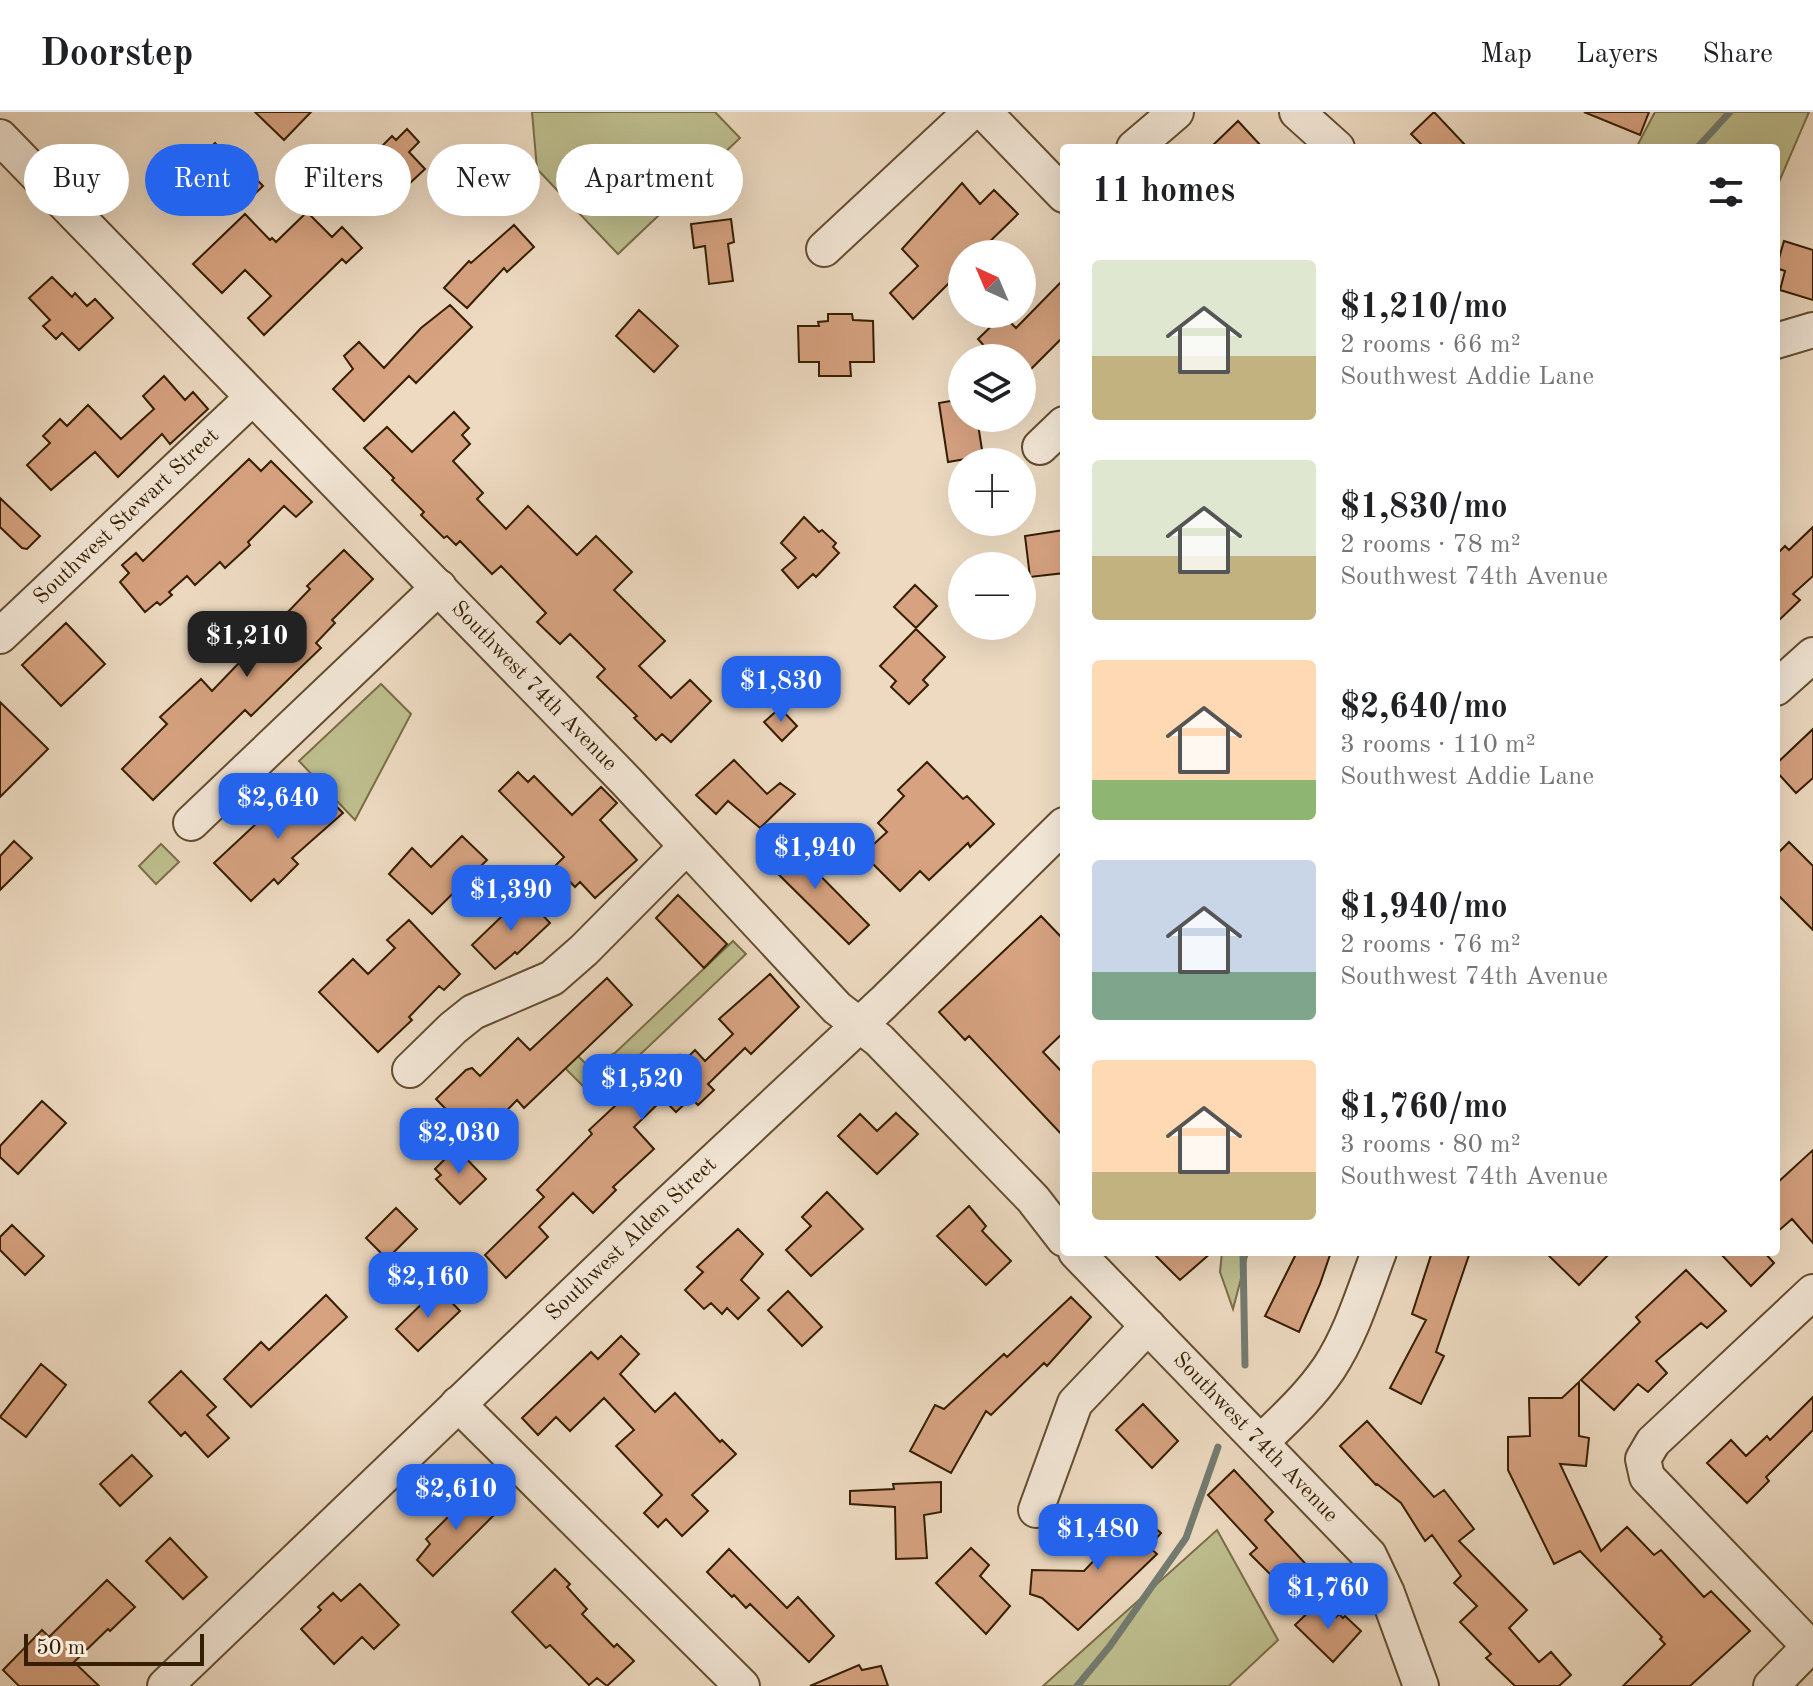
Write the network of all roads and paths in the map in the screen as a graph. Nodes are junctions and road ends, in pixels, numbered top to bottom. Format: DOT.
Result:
graph roads {
  1 [pos="971,112"];
  2 [pos="984,112"];
  3 [pos="1176,112"];
  4 [pos="1297,112"];
  5 [pos="0,137"];
  6 [pos="1139,144"];
  7 [pos="1333,144"];
  8 [pos="1060,191"];
  9 [pos="824,249"];
  10 [pos="1813,330"];
  11 [pos="1780,340"];
  12 [pos="252,398"];
  13 [pos="439,587"];
  14 [pos="0,636"];
  15 [pos="1813,655"];
  16 [pos="1780,684"];
  17 [pos="191,823"];
  18 [pos="1060,829"];
  19 [pos="686,847"];
  20 [pos="858,1024"];
  21 [pos="410,1070"];
  22 [pos="1060,1234"];
  23 [pos="1080,1256"];
  24 [pos="1377,1256"];
  25 [pos="1813,1292"];
  26 [pos="1148,1326"];
  27 [pos="458,1404"];
  28 [pos="1261,1442"];
  29 [pos="1036,1510"];
  30 [pos="1811,1644"];
  31 [pos="1416,1684"];
  32 [pos="165,1686"];
  33 [pos="742,1686"];
  34 [pos="1771,1686"];
  1 -- 9 [label="street"];
  2 -- 8 [label="street"];
  3 -- 6 [label="street"];
  4 -- 7 [label="street"];
  5 -- 12 [label="street, Southwest 74th Avenue"];
  10 -- 11 [label="street"];
  12 -- 13 [label="street, Southwest 74th Avenue"];
  12 -- 14 [label="street, Southwest Stewart Street"];
  13 -- 17 [label="street"];
  13 -- 19 [label="street, Southwest 74th Avenue"];
  15 -- 16 [label="street"];
  18 -- 20 [label="street, Southwest Alden Street"];
  19 -- 20 [label="street, Southwest 74th Avenue"];
  19 -- 21 [label="street"];
  20 -- 22 [label="street, Southwest 74th Avenue"];
  20 -- 27 [label="street, Southwest Alden Street"];
  23 -- 26 [label="street, Southwest 74th Avenue"];
  24 -- 28 [label="street"];
  25 -- 30 [label="street"];
  26 -- 28 [label="street, Southwest 74th Avenue"];
  26 -- 29 [label="street"];
  27 -- 32 [label="street, Southwest Alden Street"];
  27 -- 33 [label="street"];
  28 -- 31 [label="street, Southwest 74th Avenue"];
  30 -- 34 [label="street"];
}
